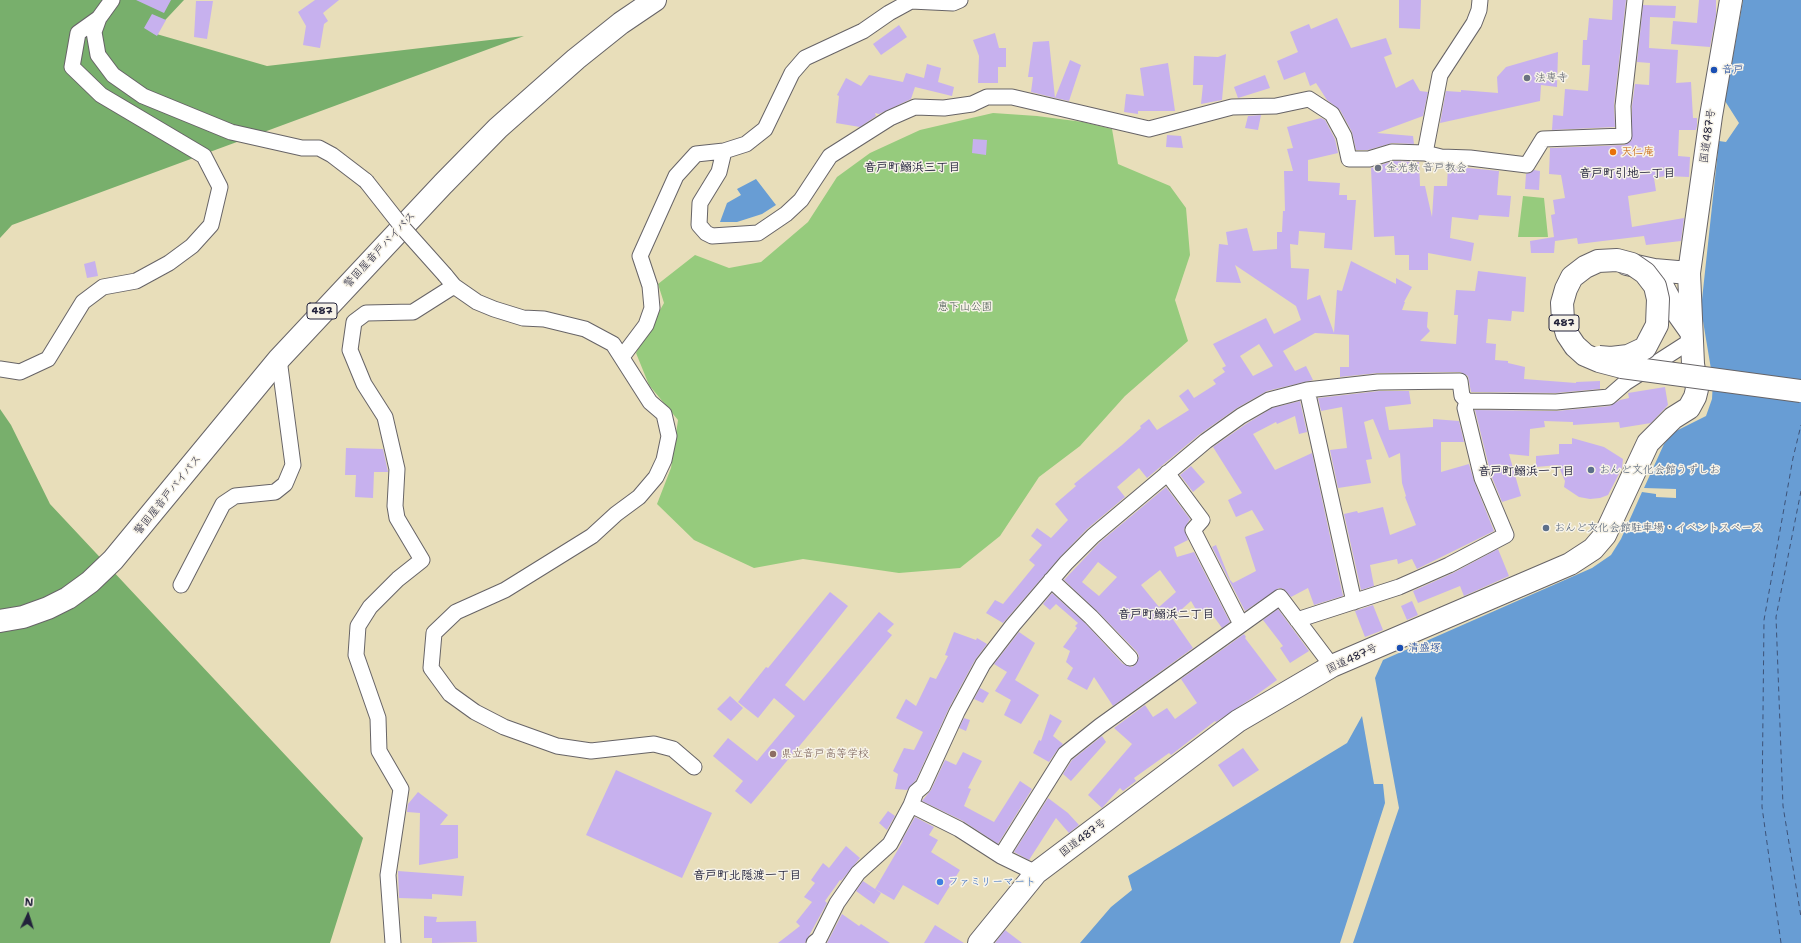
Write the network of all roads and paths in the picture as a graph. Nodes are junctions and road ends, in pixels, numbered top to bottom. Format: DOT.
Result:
graph roads {
  1 [pos="112,0"];
  2 [pos="655,0"];
  3 [pos="960,0"];
  4 [pos="1480,0"];
  5 [pos="1635,0"];
  6 [pos="1731,0"];
  7 [pos="99,18"];
  8 [pos="724,151"];
  9 [pos="1425,153"];
  10 [pos="1654,270"];
  11 [pos="1689,273"];
  12 [pos="450,280"];
  13 [pos="1691,336"];
  14 [pos="622,357"];
  15 [pos="279,359"];
  16 [pos="0,369"];
  17 [pos="1307,390"];
  18 [pos="1801,391"];
  19 [pos="1467,401"];
  20 [pos="1168,473"];
  21 [pos="1051,580"];
  22 [pos="181,586"];
  23 [pos="1354,602"];
  24 [pos="1297,620"];
  25 [pos="0,621"];
  26 [pos="1241,624"];
  27 [pos="1130,658"];
  28 [pos="1332,666"];
  29 [pos="694,767"];
  30 [pos="911,806"];
  31 [pos="1001,856"];
  32 [pos="1036,873"];
  33 [pos="393,943"];
  34 [pos="814,943"];
  35 [pos="979,943"];
  1 -- 7 [label="street"];
  2 -- 15 [label="highway, 警固屋音戸バイパス / 487"];
  3 -- 8 [label="street"];
  4 -- 9 [label="street"];
  5 -- 9 [label="street"];
  6 -- 11 [label="highway, 国道487号"];
  7 -- 12 [label="street, bridge"];
  7 -- 16 [label="street"];
  8 -- 9 [label="street"];
  8 -- 14 [label="street"];
  10 -- 11 [label="highway, 487"];
  10 -- 13 [label="highway"];
  10 -- 18 [label="highway, 487, bridge"];
  11 -- 13 [label="highway, 国道487号"];
  12 -- 14 [label="street"];
  12 -- 33 [label="street"];
  13 -- 19 [label="street"];
  13 -- 28 [label="highway, 国道487号"];
  14 -- 29 [label="street"];
  15 -- 22 [label="street"];
  15 -- 25 [label="highway, 警固屋音戸バイパス / 487"];
  17 -- 19 [label="street"];
  17 -- 20 [label="street"];
  17 -- 23 [label="street"];
  19 -- 23 [label="street"];
  20 -- 21 [label="street"];
  20 -- 26 [label="street"];
  21 -- 27 [label="street"];
  21 -- 30 [label="street"];
  23 -- 24 [label="street"];
  24 -- 26 [label="street"];
  24 -- 28 [label="street"];
  26 -- 31 [label="street"];
  28 -- 32 [label="highway, 国道487号"];
  30 -- 31 [label="street"];
  30 -- 34 [label="street"];
  31 -- 32 [label="street"];
  32 -- 35 [label="highway, 国道487号"];
}
